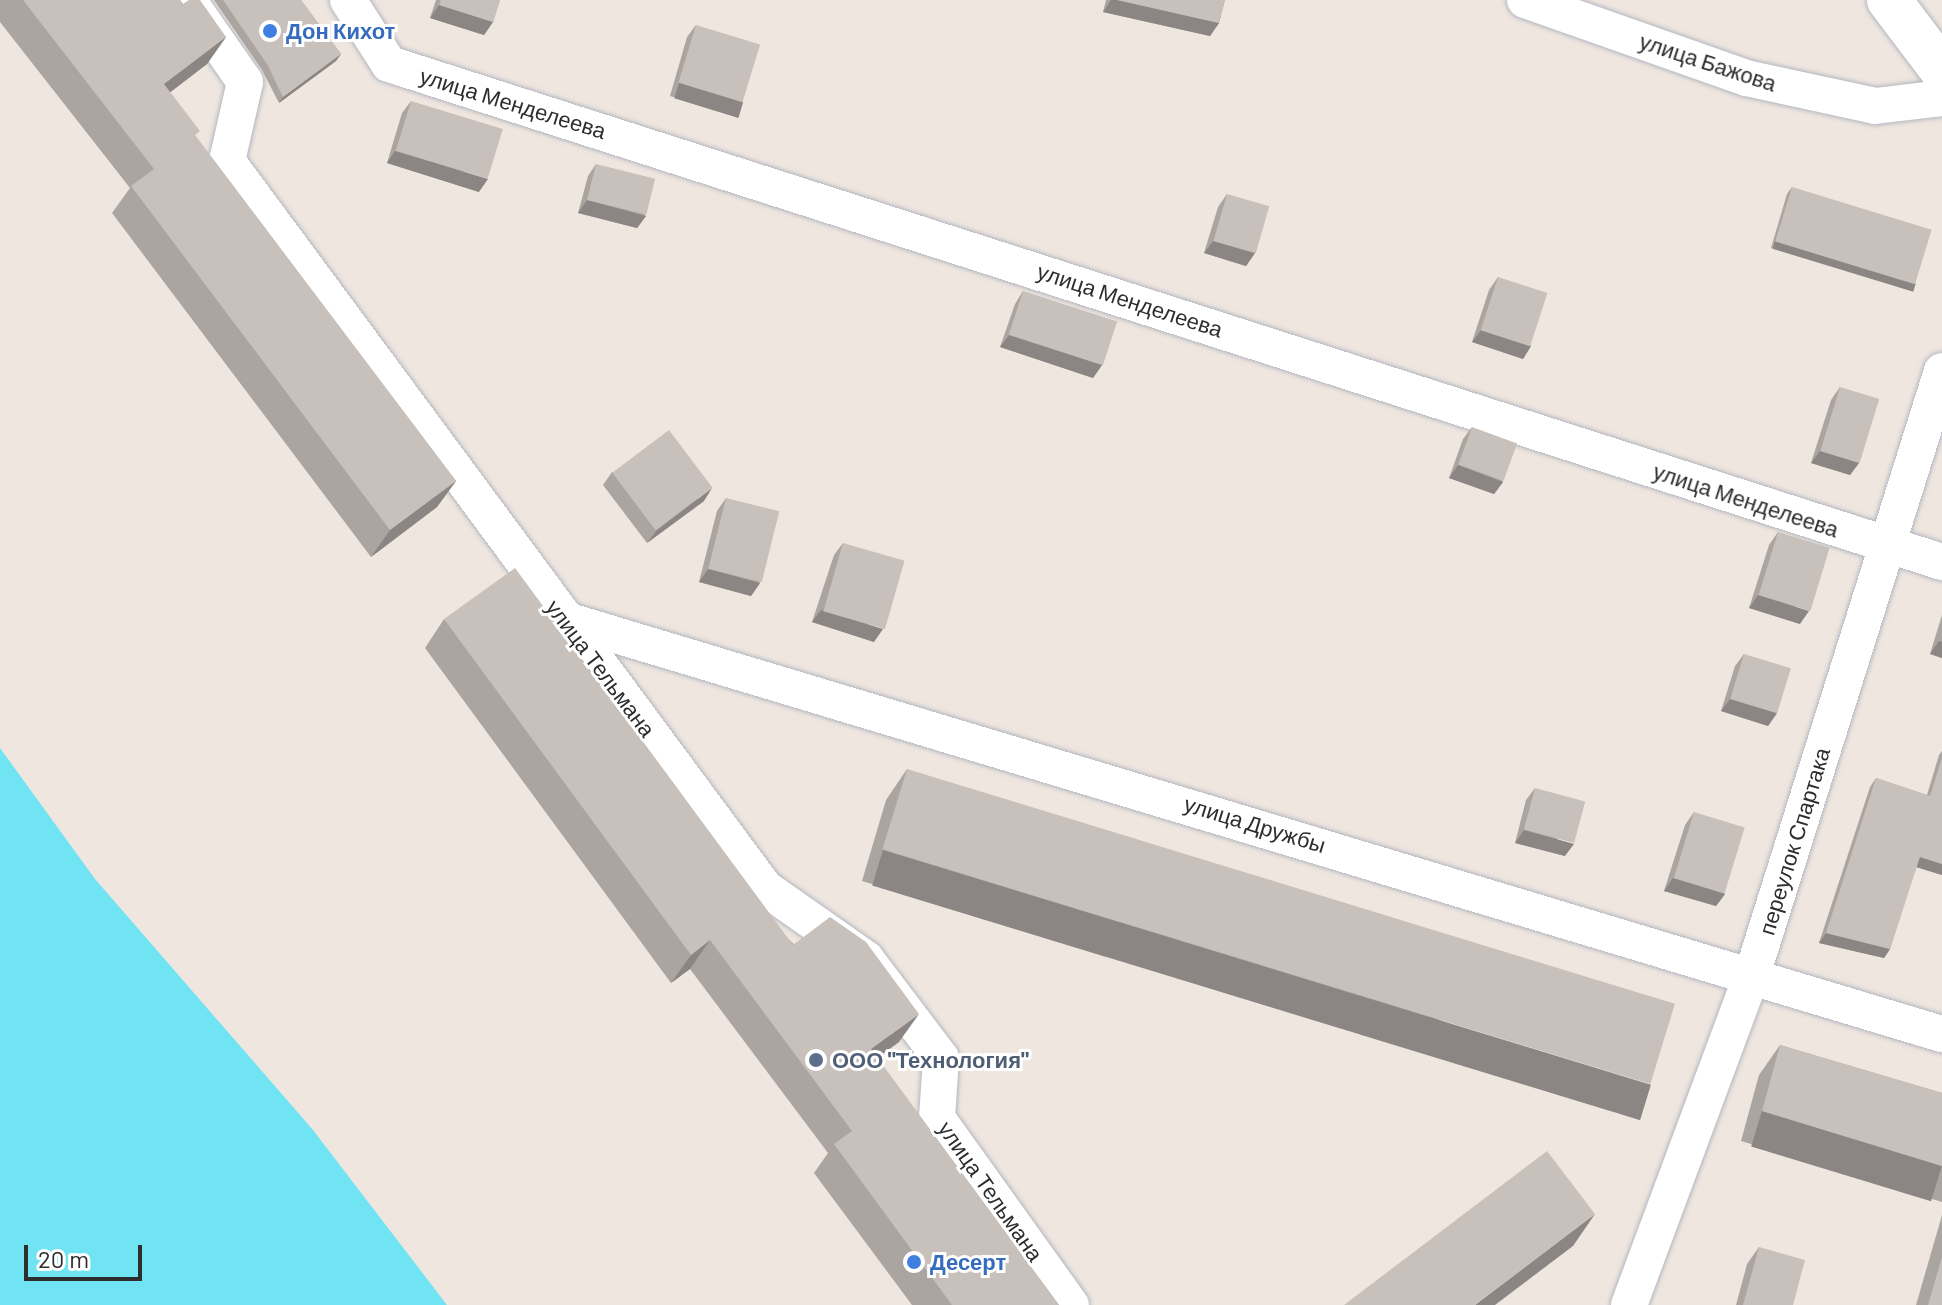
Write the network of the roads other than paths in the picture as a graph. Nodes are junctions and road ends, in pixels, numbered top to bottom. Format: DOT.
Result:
graph roads {
  1 [pos="188,0"];
  2 [pos="348,0"];
  3 [pos="1525,0"];
  4 [pos="1889,0"];
  5 [pos="1942,70"];
  6 [pos="1942,98"];
  7 [pos="1942,371"];
  8 [pos="1885,545"];
  9 [pos="1942,562"];
  10 [pos="566,620"];
  11 [pos="1752,975"];
  12 [pos="1942,1034"];
  13 [pos="1071,1305"];
  14 [pos="1629,1305"];
  1 -- 10 [label="street, улица Тельмана"];
  2 -- 8 [label="street, улица Менделеева"];
  3 -- 6 [label="street, улица Бажова"];
  4 -- 5 [label="main road"];
  7 -- 8 [label="street, переулок Спартака"];
  8 -- 9 [label="street, улица Менделеева"];
  8 -- 11 [label="street, переулок Спартака"];
  10 -- 11 [label="street, улица Дружбы"];
  10 -- 13 [label="street, улица Тельмана"];
  11 -- 12 [label="street, улица Дружбы"];
  11 -- 14 [label="street, переулок Спартака"];
}
